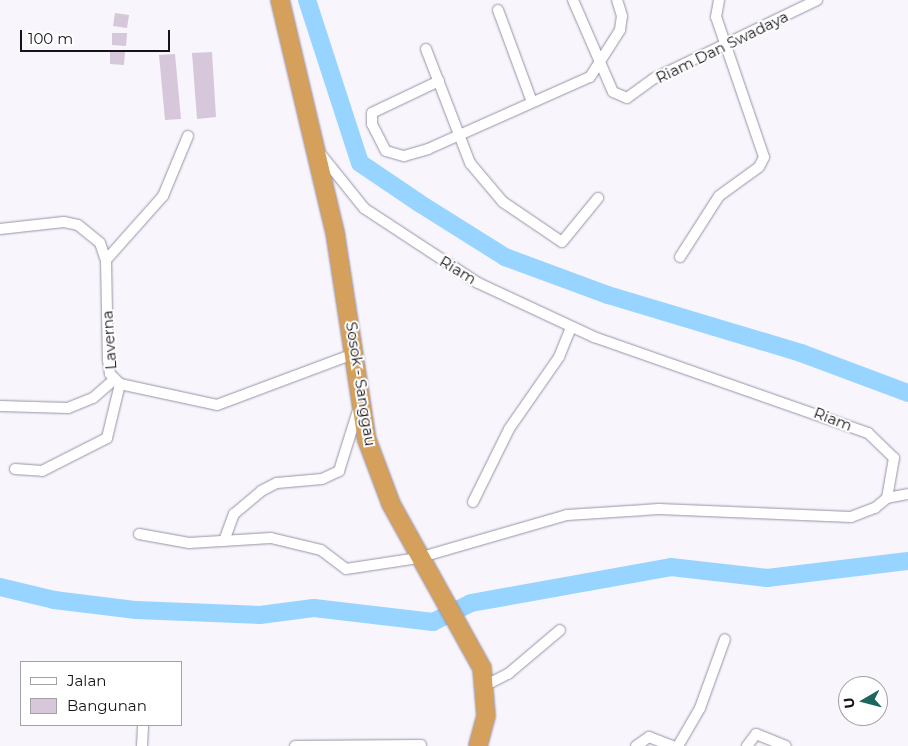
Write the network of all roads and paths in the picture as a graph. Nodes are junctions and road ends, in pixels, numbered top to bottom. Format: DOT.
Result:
graph roads {
  1 [pos="280,0"];
  2 [pos="573,0"];
  3 [pos="617,0"];
  4 [pos="719,0"];
  5 [pos="817,0"];
  6 [pos="498,10"];
  7 [pos="729,46"];
  8 [pos="426,49"];
  9 [pos="602,64"];
  10 [pos="439,82"];
  11 [pos="532,102"];
  12 [pos="459,134"];
  13 [pos="188,136"];
  14 [pos="315,147"];
  15 [pos="598,198"];
  16 [pos="0,229"];
  17 [pos="680,257"];
  18 [pos="106,260"];
  19 [pos="571,328"];
  20 [pos="356,353"];
  21 [pos="117,382"];
  22 [pos="361,400"];
  23 [pos="0,406"];
  24 [pos="15,469"];
  25 [pos="908,494"];
  26 [pos="886,498"];
  27 [pos="473,502"];
  28 [pos="138,534"];
  29 [pos="224,541"];
  30 [pos="418,558"];
  31 [pos="560,630"];
  32 [pos="725,639"];
  33 [pos="486,685"];
  34 [pos="143,726"];
  35 [pos="421,745"];
  36 [pos="142,746"];
  37 [pos="295,746"];
  38 [pos="478,746"];
  39 [pos="636,746"];
  40 [pos="672,746"];
  41 [pos="678,746"];
  42 [pos="747,746"];
  43 [pos="786,746"];
  1 -- 14 [label="highway, Sosok - Sanggau"];
  2 -- 9 [label="street, Riam Dan Swadaya"];
  3 -- 9 [label="street"];
  4 -- 7 [label="street"];
  5 -- 7 [label="street, Riam Dan Swadaya"];
  6 -- 11 [label="street"];
  7 -- 9 [label="street, Riam Dan Swadaya"];
  7 -- 17 [label="street"];
  8 -- 10 [label="street"];
  9 -- 11 [label="street"];
  10 -- 12 [label="street"];
  10 -- 12 [label="street"];
  11 -- 12 [label="street"];
  12 -- 15 [label="street"];
  13 -- 18 [label="street"];
  14 -- 19 [label="street, Riam"];
  14 -- 20 [label="highway, Sosok - Sanggau"];
  16 -- 18 [label="street, Laverna"];
  18 -- 21 [label="street, Laverna"];
  19 -- 26 [label="street, Riam"];
  19 -- 27 [label="street"];
  20 -- 21 [label="street, Laverna"];
  20 -- 22 [label="highway, Sosok - Sanggau"];
  21 -- 23 [label="street"];
  21 -- 24 [label="street"];
  22 -- 29 [label="street"];
  22 -- 30 [label="highway, Sosok - Sanggau"];
  25 -- 26 [label="street"];
  26 -- 30 [label="street"];
  28 -- 29 [label="street"];
  29 -- 30 [label="street"];
  30 -- 33 [label="highway, Sosok - Sanggau"];
  31 -- 33 [label="street"];
  32 -- 41 [label="street"];
  33 -- 38 [label="highway, Sosok - Sanggau"];
  34 -- 36 [label="street"];
  35 -- 37 [label="street"];
  39 -- 40 [label="street"];
  42 -- 43 [label="street"];
}
